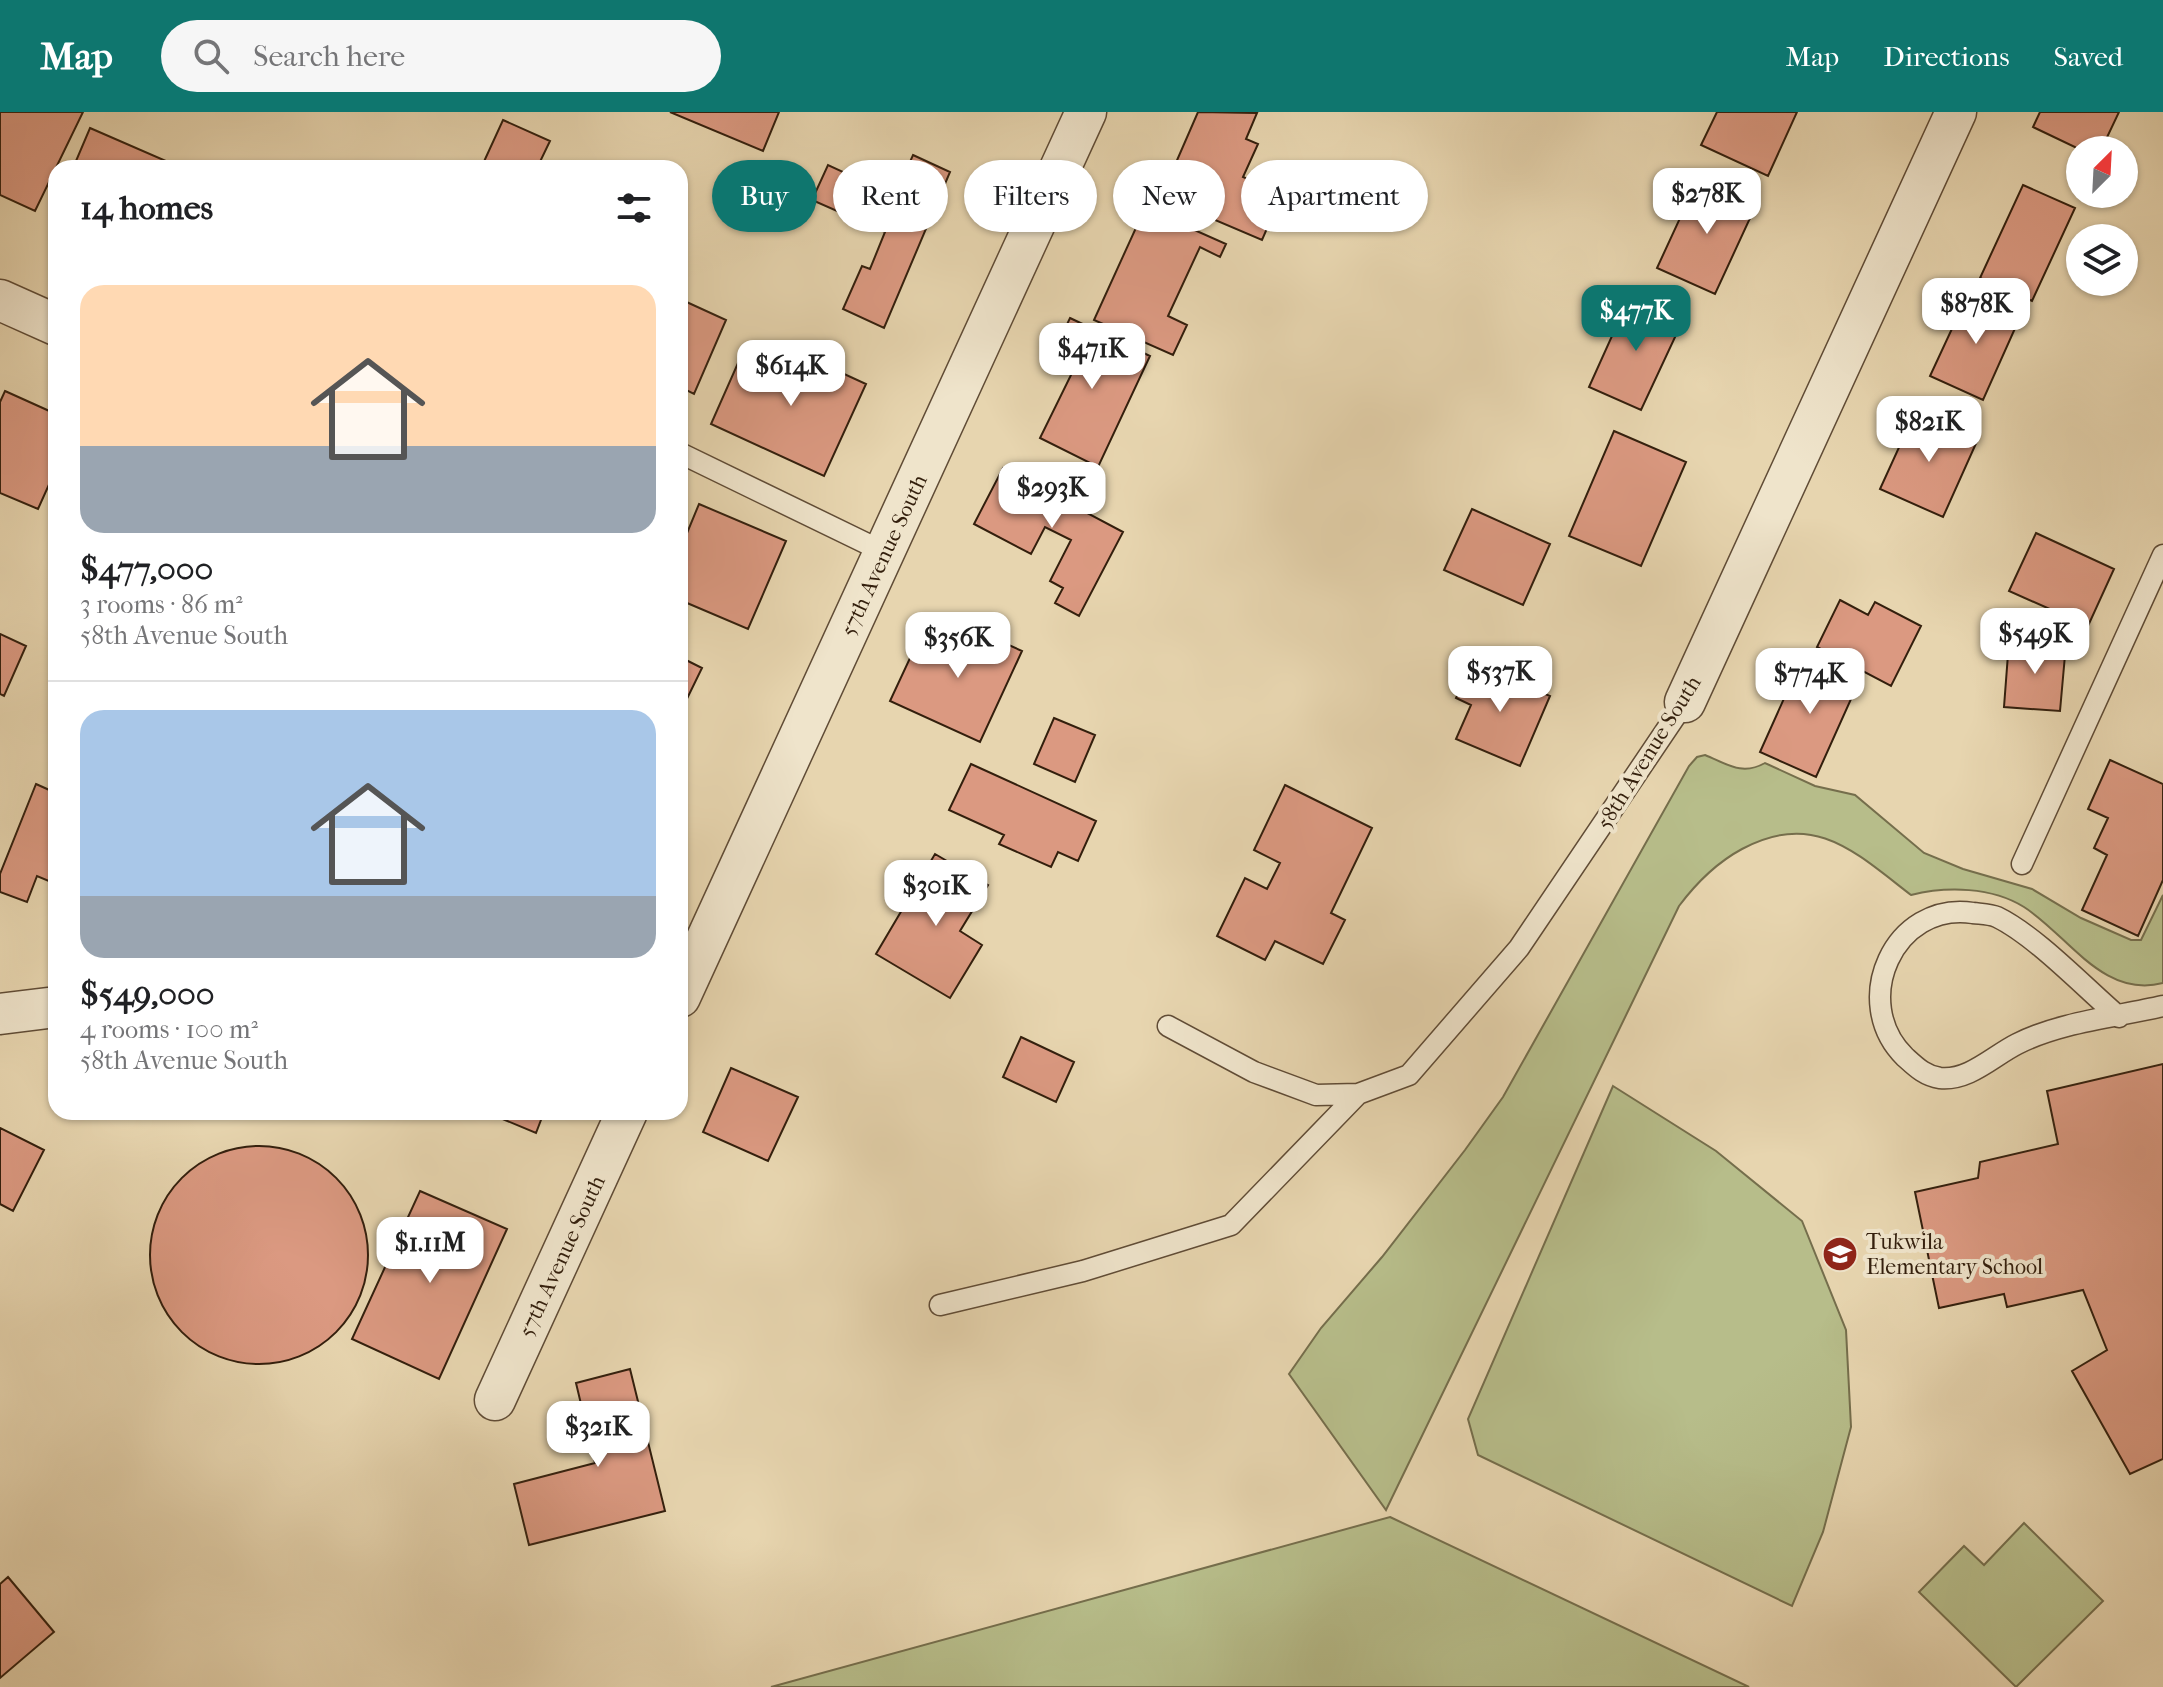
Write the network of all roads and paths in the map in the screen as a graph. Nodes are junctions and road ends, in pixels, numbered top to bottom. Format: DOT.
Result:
graph roads {
  1 [pos="1956,112"];
  2 [pos="1073,116"];
  3 [pos="0,300"];
  4 [pos="48,321"];
  5 [pos="688,457"];
  6 [pos="884,552"];
  7 [pos="2163,555"];
  8 [pos="1685,702"];
  9 [pos="2022,864"];
  10 [pos="688,980"];
  11 [pos="2163,1006"];
  12 [pos="48,1008"];
  13 [pos="0,1014"];
  14 [pos="2119,1017"];
  15 [pos="1168,1026"];
  16 [pos="1358,1094"];
  17 [pos="623,1120"];
  18 [pos="940,1305"];
  19 [pos="495,1400"];
  1 -- 8 [label="street, 58th Avenue South"];
  2 -- 6 [label="street, 57th Avenue South"];
  3 -- 4 [label="street"];
  5 -- 6 [label="lane"];
  6 -- 10 [label="street, 57th Avenue South"];
  7 -- 9 [label="lane"];
  8 -- 16 [label="lane, 58th Avenue South"];
  11 -- 14 [label="lane"];
  12 -- 13 [label="street"];
  14 -- 14 [label="lane"];
  15 -- 16 [label="lane, 58th Avenue South"];
  16 -- 18 [label="lane"];
  17 -- 19 [label="street, 57th Avenue South"];
}
